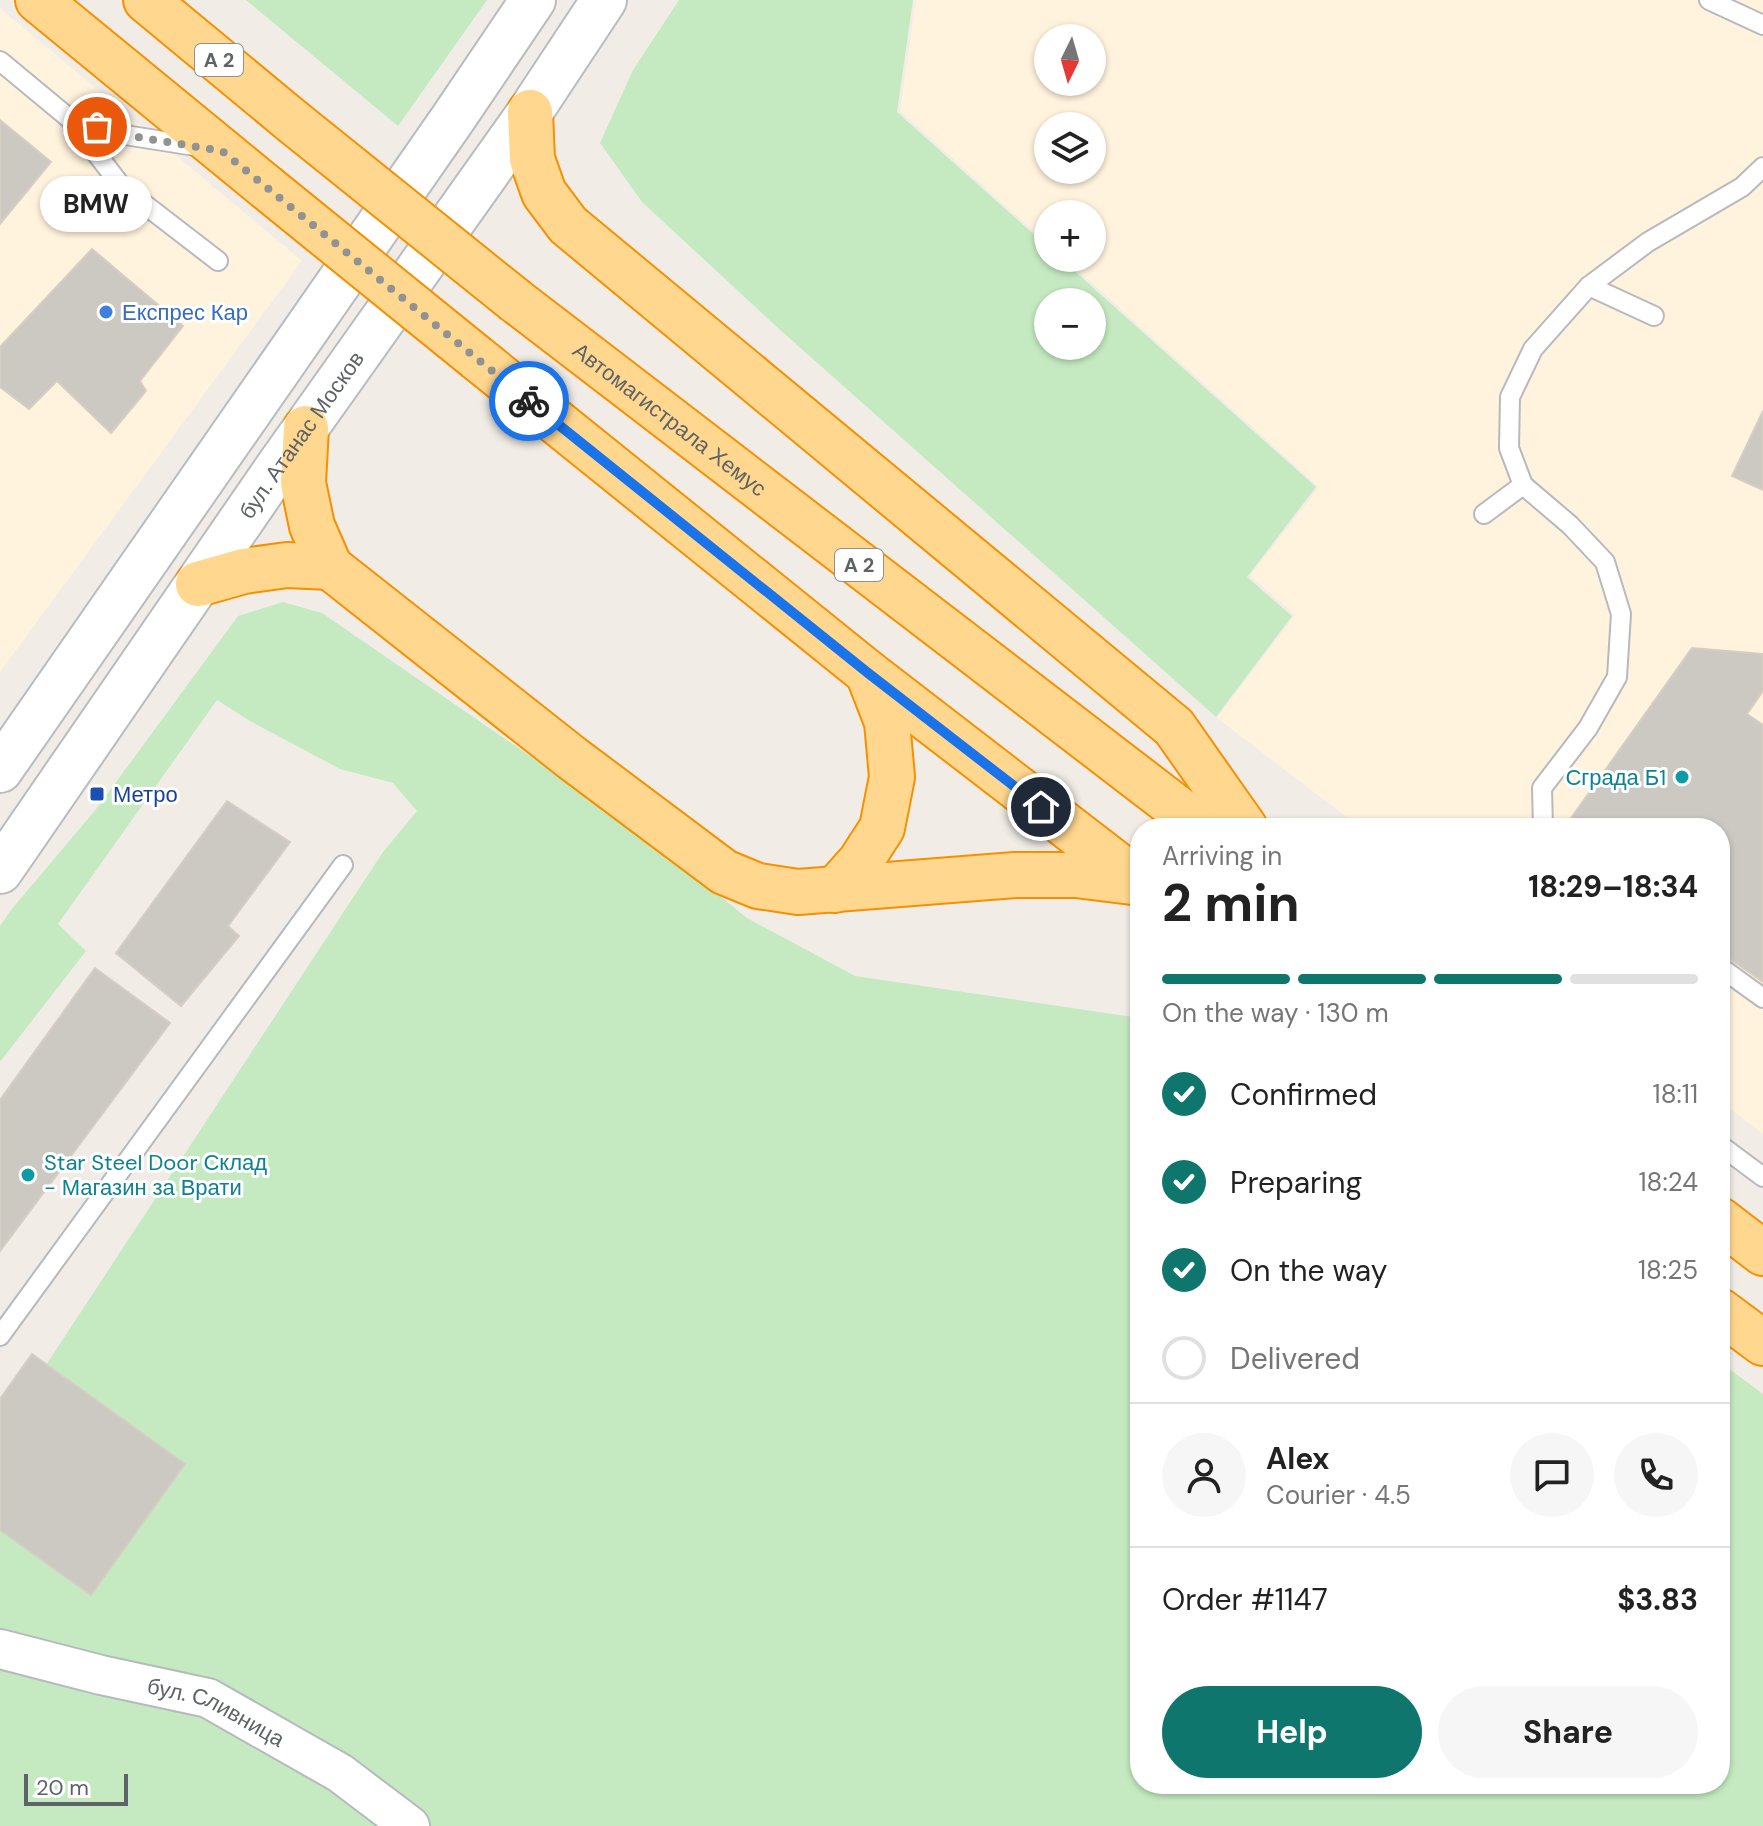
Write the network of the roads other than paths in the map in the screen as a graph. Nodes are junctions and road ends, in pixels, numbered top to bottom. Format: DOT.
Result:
graph roads {
  1 [pos="38,0"];
  2 [pos="146,0"];
  3 [pos="533,0"];
  4 [pos="604,0"];
  5 [pos="1709,0"];
  6 [pos="1763,25"];
  7 [pos="0,61"];
  8 [pos="530,112"];
  9 [pos="70,119"];
  10 [pos="222,151"];
  11 [pos="1763,167"];
  12 [pos="218,261"];
  13 [pos="1589,286"];
  14 [pos="1654,316"];
  15 [pos="306,428"];
  16 [pos="1523,485"];
  17 [pos="1484,514"];
  18 [pos="330,567"];
  19 [pos="198,584"];
  20 [pos="868,673"];
  21 [pos="0,770"];
  22 [pos="1190,818"];
  23 [pos="1238,818"];
  24 [pos="1543,818"];
  25 [pos="343,865"];
  26 [pos="0,871"];
  27 [pos="1130,875"];
  28 [pos="1130,882"];
  29 [pos="835,890"];
  30 [pos="1730,974"];
  31 [pos="1763,998"];
  32 [pos="1730,1152"];
  33 [pos="1763,1177"];
  34 [pos="1730,1228"];
  35 [pos="1763,1253"];
  36 [pos="1730,1318"];
  37 [pos="0,1336"];
  38 [pos="1763,1343"];
  39 [pos="0,1649"];
  40 [pos="410,1826"];
  1 -- 10 [label="highway"];
  2 -- 22 [label="highway, Автомагистрала Хемус / A 2, bridge"];
  3 -- 21 [label="main road"];
  4 -- 8 [label="main road, бул. Атанас Москов"];
  5 -- 6 [label="lane"];
  7 -- 9 [label="lane"];
  8 -- 15 [label="main road, бул. Атанас Москов"];
  8 -- 23 [label="highway"];
  9 -- 10 [label="lane"];
  9 -- 12 [label="lane"];
  10 -- 20 [label="highway, bridge"];
  11 -- 13 [label="lane"];
  13 -- 14 [label="lane"];
  13 -- 16 [label="lane"];
  15 -- 18 [label="highway"];
  15 -- 19 [label="main road, бул. Атанас Москов"];
  16 -- 17 [label="lane"];
  16 -- 24 [label="lane"];
  18 -- 19 [label="highway"];
  18 -- 29 [label="highway"];
  19 -- 26 [label="main road, бул. Атанас Москов"];
  20 -- 27 [label="highway"];
  20 -- 29 [label="highway"];
  25 -- 37 [label="lane"];
  28 -- 29 [label="highway"];
  30 -- 31 [label="lane"];
  32 -- 33 [label="lane"];
  34 -- 35 [label="highway"];
  36 -- 38 [label="highway"];
  39 -- 40 [label="street, бул. Сливница"];
}
